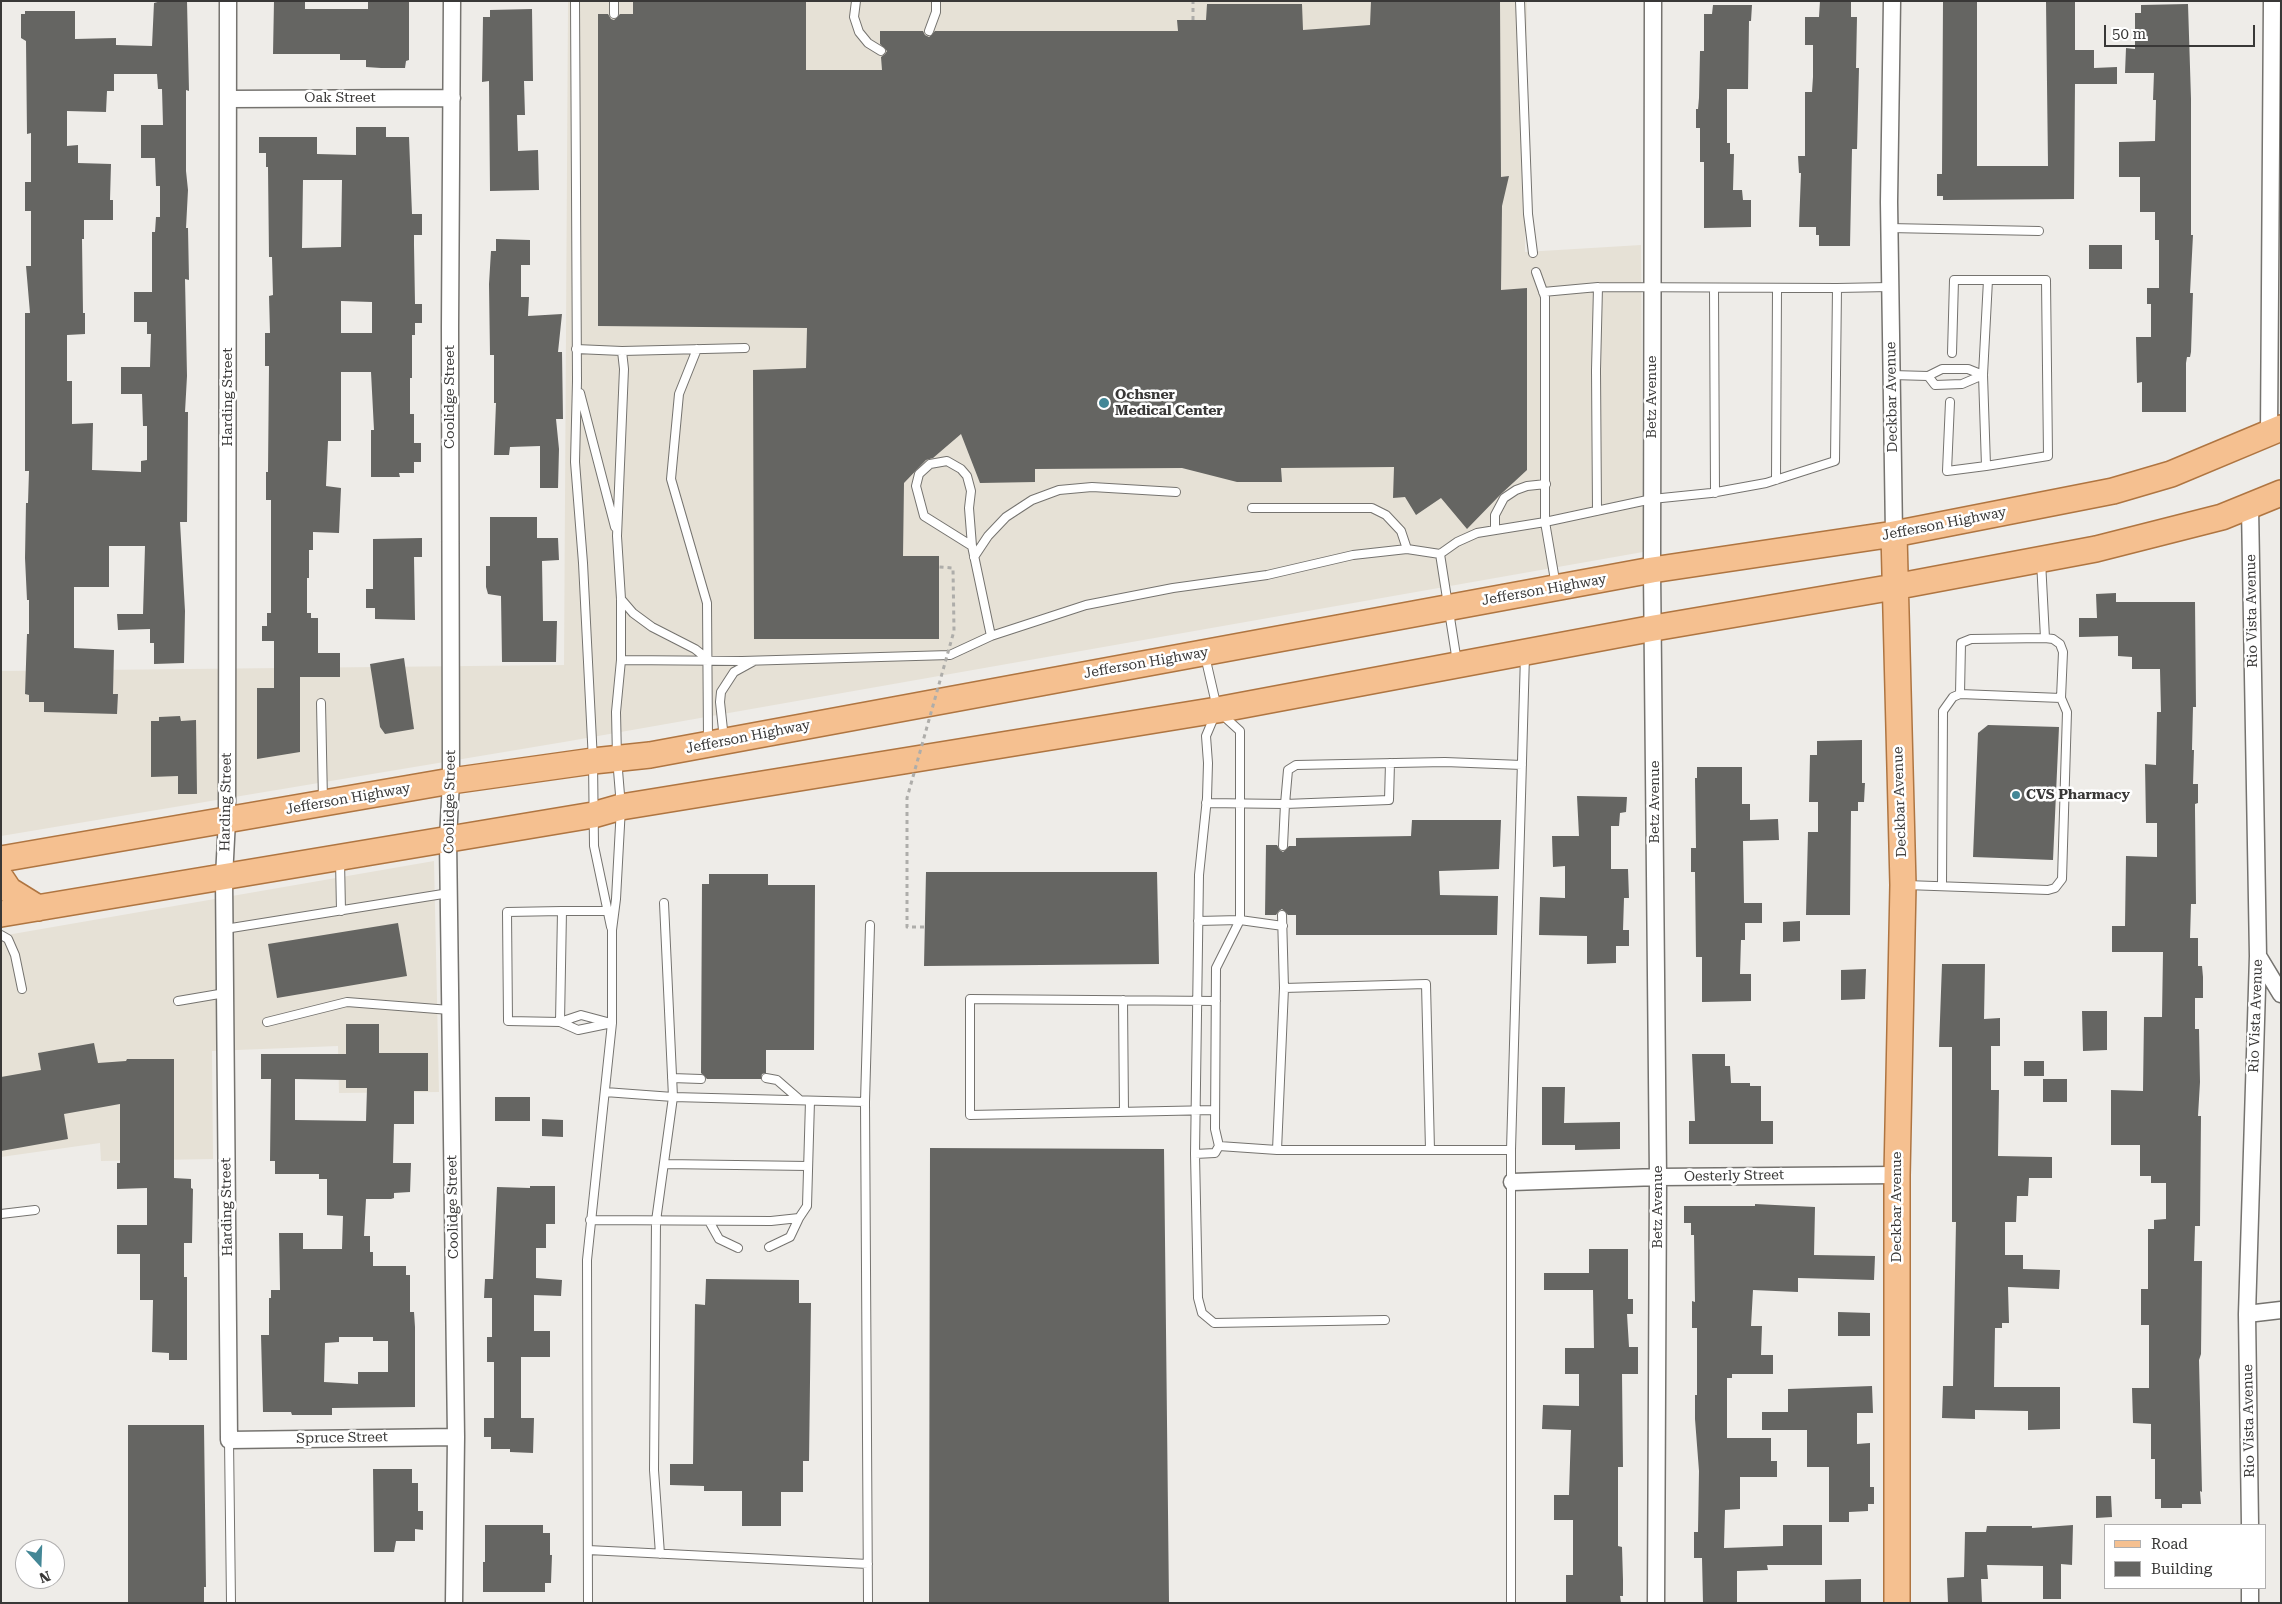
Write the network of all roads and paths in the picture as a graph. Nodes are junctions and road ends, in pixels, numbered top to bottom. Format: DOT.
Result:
graph roads {
  1 [pos="228,1"];
  2 [pos="452,1"];
  3 [pos="574,1"];
  4 [pos="614,1"];
  5 [pos="856,1"];
  6 [pos="936,1"];
  7 [pos="1193,1"];
  8 [pos="1520,1"];
  9 [pos="1653,1"];
  10 [pos="1892,1"];
  11 [pos="2272,1"];
  12 [pos="614,14"];
  13 [pos="1193,20"];
  14 [pos="929,31"];
  15 [pos="881,51"];
  16 [pos="452,98"];
  17 [pos="228,99"];
  18 [pos="1890,228"];
  19 [pos="2038,231"];
  20 [pos="1533,252"];
  21 [pos="1536,272"];
  22 [pos="1988,280"];
  23 [pos="1598,287"];
  24 [pos="1890,287"];
  25 [pos="1652,288"];
  26 [pos="1714,288"];
  27 [pos="1777,288"];
  28 [pos="1837,288"];
  29 [pos="1543,292"];
  30 [pos="745,348"];
  31 [pos="576,349"];
  32 [pos="698,349"];
  33 [pos="622,351"];
  34 [pos="1952,353"];
  35 [pos="1892,375"];
  36 [pos="1983,375"];
  37 [pos="1928,376"];
  38 [pos="577,381"];
  39 [pos="1950,402"];
  40 [pos="2275,431"];
  41 [pos="1986,466"];
  42 [pos="1776,480"];
  43 [pos="1546,484"];
  44 [pos="1176,492"];
  45 [pos="1715,492"];
  46 [pos="2281,493"];
  47 [pos="1652,499"];
  48 [pos="2250,507"];
  49 [pos="1252,508"];
  50 [pos="1598,511"];
  51 [pos="1545,522"];
  52 [pos="1495,530"];
  53 [pos="1894,534"];
  54 [pos="617,536"];
  55 [pos="972,546"];
  56 [pos="1407,549"];
  57 [pos="1440,554"];
  58 [pos="974,557"];
  59 [pos="2041,560"];
  60 [pos="939,567"];
  61 [pos="1652,570"];
  62 [pos="1894,587"];
  63 [pos="1556,588"];
  64 [pos="622,599"];
  65 [pos="1447,607"];
  66 [pos="1654,628"];
  67 [pos="992,636"];
  68 [pos="2046,638"];
  69 [pos="1204,652"];
  70 [pos="1525,653"];
  71 [pos="622,660"];
  72 [pos="708,660"];
  73 [pos="757,660"];
  74 [pos="1457,666"];
  75 [pos="1960,694"];
  76 [pos="2061,698"];
  77 [pos="321,703"];
  78 [pos="1217,710"];
  79 [pos="716,742"];
  80 [pos="617,758"];
  81 [pos="593,761"];
  82 [pos="1390,763"];
  83 [pos="1522,765"];
  84 [pos="451,781"];
  85 [pos="323,803"];
  86 [pos="1206,803"];
  87 [pos="1241,804"];
  88 [pos="1285,804"];
  89 [pos="621,807"];
  90 [pos="593,815"];
  91 [pos="228,820"];
  92 [pos="448,839"];
  93 [pos="1283,846"];
  94 [pos="340,858"];
  95 [pos="1,859"];
  96 [pos="224,877"];
  97 [pos="1,878"];
  98 [pos="1903,885"];
  99 [pos="1942,886"];
  100 [pos="449,893"];
  101 [pos="664,903"];
  102 [pos="38,908"];
  103 [pos="341,910"];
  104 [pos="562,911"];
  105 [pos="607,911"];
  106 [pos="1,914"];
  107 [pos="1282,915"];
  108 [pos="1240,920"];
  109 [pos="1198,921"];
  110 [pos="870,925"];
  111 [pos="1283,926"];
  112 [pos="924,927"];
  113 [pos="225,929"];
  114 [pos="612,930"];
  115 [pos="1,935"];
  116 [pos="2258,956"];
  117 [pos="1284,988"];
  118 [pos="22,989"];
  119 [pos="225,993"];
  120 [pos="2281,994"];
  121 [pos="178,1000"];
  122 [pos="1123,1000"];
  123 [pos="1196,1000"];
  124 [pos="1216,1000"];
  125 [pos="450,1010"];
  126 [pos="267,1022"];
  127 [pos="560,1022"];
  128 [pos="612,1023"];
  129 [pos="672,1078"];
  130 [pos="766,1078"];
  131 [pos="702,1079"];
  132 [pos="605,1092"];
  133 [pos="673,1097"];
  134 [pos="800,1100"];
  135 [pos="810,1101"];
  136 [pos="865,1102"];
  137 [pos="1215,1110"];
  138 [pos="1195,1111"];
  139 [pos="1124,1112"];
  140 [pos="1219,1146"];
  141 [pos="1277,1150"];
  142 [pos="1430,1150"];
  143 [pos="1510,1150"];
  144 [pos="1195,1154"];
  145 [pos="664,1164"];
  146 [pos="808,1166"];
  147 [pos="1897,1174"];
  148 [pos="1658,1177"];
  149 [pos="1512,1182"];
  150 [pos="35,1210"];
  151 [pos="1,1214"];
  152 [pos="799,1218"];
  153 [pos="590,1220"];
  154 [pos="656,1220"];
  155 [pos="709,1221"];
  156 [pos="769,1247"];
  157 [pos="738,1248"];
  158 [pos="2281,1310"];
  159 [pos="2248,1314"];
  160 [pos="1385,1320"];
  161 [pos="456,1437"];
  162 [pos="229,1440"];
  163 [pos="2250,1524"];
  164 [pos="588,1550"];
  165 [pos="660,1554"];
  166 [pos="868,1564"];
  167 [pos="2250,1589"];
  168 [pos="231,1603"];
  169 [pos="454,1603"];
  170 [pos="588,1603"];
  171 [pos="868,1603"];
  172 [pos="1511,1603"];
  173 [pos="1656,1603"];
  174 [pos="1897,1603"];
  175 [pos="2250,1603"];
  1 -- 17 [label="street, Harding Street"];
  2 -- 16 [label="street, Coolidge Street"];
  3 -- 31 [label="lane"];
  4 -- 12 [label="lane"];
  5 -- 15 [label="lane"];
  6 -- 14 [label="lane"];
  7 -- 13 [label="path"];
  8 -- 20 [label="lane"];
  9 -- 25 [label="street, Betz Avenue"];
  10 -- 18 [label="street, Deckbar Avenue"];
  11 -- 40 [label="street"];
  16 -- 17 [label="street, Oak Street"];
  16 -- 84 [label="street, Coolidge Street"];
  17 -- 91 [label="street, Harding Street"];
  18 -- 19 [label="lane"];
  18 -- 24 [label="street, Deckbar Avenue"];
  21 -- 29 [label="lane"];
  22 -- 34 [label="lane"];
  22 -- 36 [label="lane"];
  22 -- 41 [label="lane"];
  23 -- 25 [label="lane"];
  23 -- 29 [label="lane"];
  23 -- 50 [label="lane"];
  24 -- 28 [label="lane"];
  24 -- 35 [label="street, Deckbar Avenue"];
  25 -- 26 [label="lane"];
  25 -- 47 [label="street, Betz Avenue"];
  26 -- 27 [label="lane"];
  26 -- 45 [label="lane"];
  27 -- 28 [label="lane"];
  27 -- 42 [label="lane"];
  28 -- 42 [label="lane"];
  29 -- 43 [label="lane"];
  30 -- 32 [label="lane"];
  31 -- 33 [label="lane"];
  31 -- 38 [label="lane"];
  32 -- 33 [label="lane"];
  32 -- 72 [label="lane"];
  33 -- 54 [label="lane"];
  35 -- 37 [label="lane"];
  35 -- 53 [label="street, Deckbar Avenue"];
  36 -- 37 [label="lane"];
  36 -- 37 [label="lane"];
  36 -- 41 [label="lane"];
  38 -- 54 [label="lane"];
  38 -- 81 [label="lane"];
  39 -- 41 [label="lane"];
  40 -- 53 [label="main road, Jefferson Highway"];
  42 -- 45 [label="lane"];
  43 -- 51 [label="lane"];
  43 -- 52 [label="lane"];
  44 -- 58 [label="lane"];
  45 -- 47 [label="lane"];
  46 -- 48 [label="main road"];
  47 -- 50 [label="lane"];
  47 -- 61 [label="street, Betz Avenue"];
  48 -- 59 [label="main road"];
  48 -- 116 [label="street, Rio Vista Avenue"];
  49 -- 56 [label="lane"];
  50 -- 51 [label="lane"];
  51 -- 52 [label="lane"];
  51 -- 63 [label="lane"];
  52 -- 57 [label="lane"];
  53 -- 61 [label="main road, Jefferson Highway"];
  53 -- 62 [label="main road, Deckbar Avenue"];
  54 -- 64 [label="lane"];
  55 -- 55 [label="lane"];
  55 -- 58 [label="lane"];
  56 -- 57 [label="lane"];
  56 -- 67 [label="lane"];
  57 -- 65 [label="lane"];
  58 -- 67 [label="lane"];
  59 -- 62 [label="main road"];
  59 -- 68 [label="lane"];
  60 -- 112 [label="path, bridge"];
  61 -- 63 [label="main road, Jefferson Highway"];
  61 -- 66 [label="street, Betz Avenue"];
  62 -- 66 [label="main road"];
  62 -- 98 [label="main road, Deckbar Avenue"];
  63 -- 65 [label="main road, Jefferson Highway"];
  64 -- 71 [label="lane"];
  64 -- 72 [label="lane"];
  65 -- 69 [label="main road, Jefferson Highway"];
  65 -- 74 [label="lane"];
  66 -- 70 [label="main road"];
  66 -- 148 [label="street, Betz Avenue"];
  67 -- 73 [label="lane"];
  68 -- 75 [label="lane"];
  68 -- 76 [label="lane"];
  69 -- 78 [label="lane"];
  69 -- 79 [label="main road, Jefferson Highway"];
  70 -- 74 [label="main road"];
  70 -- 83 [label="lane"];
  71 -- 72 [label="lane"];
  71 -- 80 [label="lane"];
  72 -- 73 [label="lane"];
  72 -- 79 [label="lane"];
  73 -- 79 [label="lane"];
  74 -- 78 [label="main road"];
  75 -- 76 [label="lane"];
  75 -- 99 [label="lane"];
  76 -- 99 [label="lane"];
  77 -- 85 [label="lane"];
  78 -- 86 [label="lane"];
  78 -- 87 [label="lane"];
  78 -- 89 [label="main road"];
  79 -- 80 [label="main road, Jefferson Highway"];
  80 -- 81 [label="main road, Jefferson Highway"];
  80 -- 89 [label="lane"];
  81 -- 84 [label="main road, Jefferson Highway"];
  81 -- 90 [label="lane"];
  82 -- 83 [label="lane"];
  82 -- 88 [label="lane"];
  82 -- 88 [label="lane"];
  83 -- 143 [label="lane"];
  84 -- 85 [label="main road, Jefferson Highway"];
  84 -- 92 [label="street, Coolidge Street"];
  85 -- 91 [label="main road, Jefferson Highway"];
  86 -- 87 [label="lane"];
  86 -- 109 [label="lane"];
  87 -- 88 [label="lane"];
  87 -- 108 [label="lane"];
  88 -- 93 [label="lane"];
  89 -- 90 [label="main road"];
  89 -- 114 [label="lane"];
  90 -- 92 [label="main road"];
  90 -- 105 [label="lane"];
  91 -- 95 [label="main road, Jefferson Highway"];
  91 -- 96 [label="street, Harding Street"];
  92 -- 94 [label="main road"];
  92 -- 100 [label="street, Coolidge Street"];
  94 -- 96 [label="main road"];
  94 -- 103 [label="lane"];
  96 -- 102 [label="main road"];
  96 -- 113 [label="street, Harding Street"];
  97 -- 102 [label="main road"];
  98 -- 99 [label="lane"];
  98 -- 147 [label="main road, Deckbar Avenue"];
  100 -- 103 [label="lane"];
  100 -- 125 [label="street, Coolidge Street"];
  101 -- 129 [label="lane"];
  102 -- 106 [label="main road"];
  103 -- 113 [label="lane"];
  104 -- 105 [label="lane"];
  104 -- 127 [label="lane"];
  104 -- 127 [label="lane"];
  105 -- 114 [label="lane"];
  107 -- 111 [label="lane"];
  108 -- 109 [label="lane"];
  108 -- 111 [label="lane"];
  108 -- 124 [label="lane"];
  109 -- 123 [label="lane"];
  110 -- 136 [label="lane"];
  111 -- 117 [label="lane"];
  113 -- 119 [label="street, Harding Street"];
  114 -- 128 [label="lane"];
  115 -- 118 [label="lane"];
  116 -- 120 [label="street"];
  116 -- 159 [label="street, Rio Vista Avenue"];
  117 -- 141 [label="lane"];
  117 -- 142 [label="lane"];
  119 -- 121 [label="lane"];
  119 -- 162 [label="street, Harding Street"];
  122 -- 123 [label="lane"];
  122 -- 139 [label="lane"];
  122 -- 139 [label="lane"];
  123 -- 124 [label="lane"];
  123 -- 138 [label="lane"];
  124 -- 137 [label="lane"];
  125 -- 126 [label="lane"];
  125 -- 161 [label="street, Coolidge Street"];
  127 -- 128 [label="lane"];
  127 -- 128 [label="lane"];
  128 -- 132 [label="lane"];
  129 -- 131 [label="lane"];
  129 -- 133 [label="lane"];
  130 -- 134 [label="lane"];
  132 -- 133 [label="lane"];
  132 -- 153 [label="lane"];
  133 -- 134 [label="lane"];
  133 -- 145 [label="lane"];
  134 -- 135 [label="lane"];
  135 -- 136 [label="lane"];
  135 -- 146 [label="lane"];
  136 -- 166 [label="lane"];
  137 -- 138 [label="lane"];
  137 -- 140 [label="lane"];
  138 -- 139 [label="lane"];
  138 -- 144 [label="lane"];
  140 -- 141 [label="lane"];
  140 -- 144 [label="lane"];
  141 -- 142 [label="lane"];
  142 -- 143 [label="lane"];
  143 -- 149 [label="lane"];
  144 -- 160 [label="lane"];
  145 -- 146 [label="lane"];
  145 -- 154 [label="lane"];
  146 -- 152 [label="lane"];
  147 -- 148 [label="street, Oesterly Street"];
  147 -- 174 [label="main road, Deckbar Avenue"];
  148 -- 149 [label="street, Oesterly Street"];
  148 -- 173 [label="street, Betz Avenue"];
  149 -- 172 [label="lane"];
  150 -- 151 [label="lane"];
  152 -- 155 [label="lane"];
  152 -- 156 [label="lane"];
  153 -- 154 [label="lane"];
  153 -- 164 [label="lane"];
  154 -- 155 [label="lane"];
  154 -- 165 [label="lane"];
  155 -- 157 [label="lane"];
  158 -- 159 [label="street"];
  159 -- 163 [label="street, Rio Vista Avenue"];
  161 -- 162 [label="street, Spruce Street"];
  161 -- 169 [label="street, Coolidge Street"];
  162 -- 168 [label="lane, Harding Street"];
  164 -- 165 [label="lane"];
  164 -- 170 [label="lane"];
  165 -- 166 [label="lane"];
  166 -- 171 [label="lane"];
  167 -- 175 [label="street"];
}
